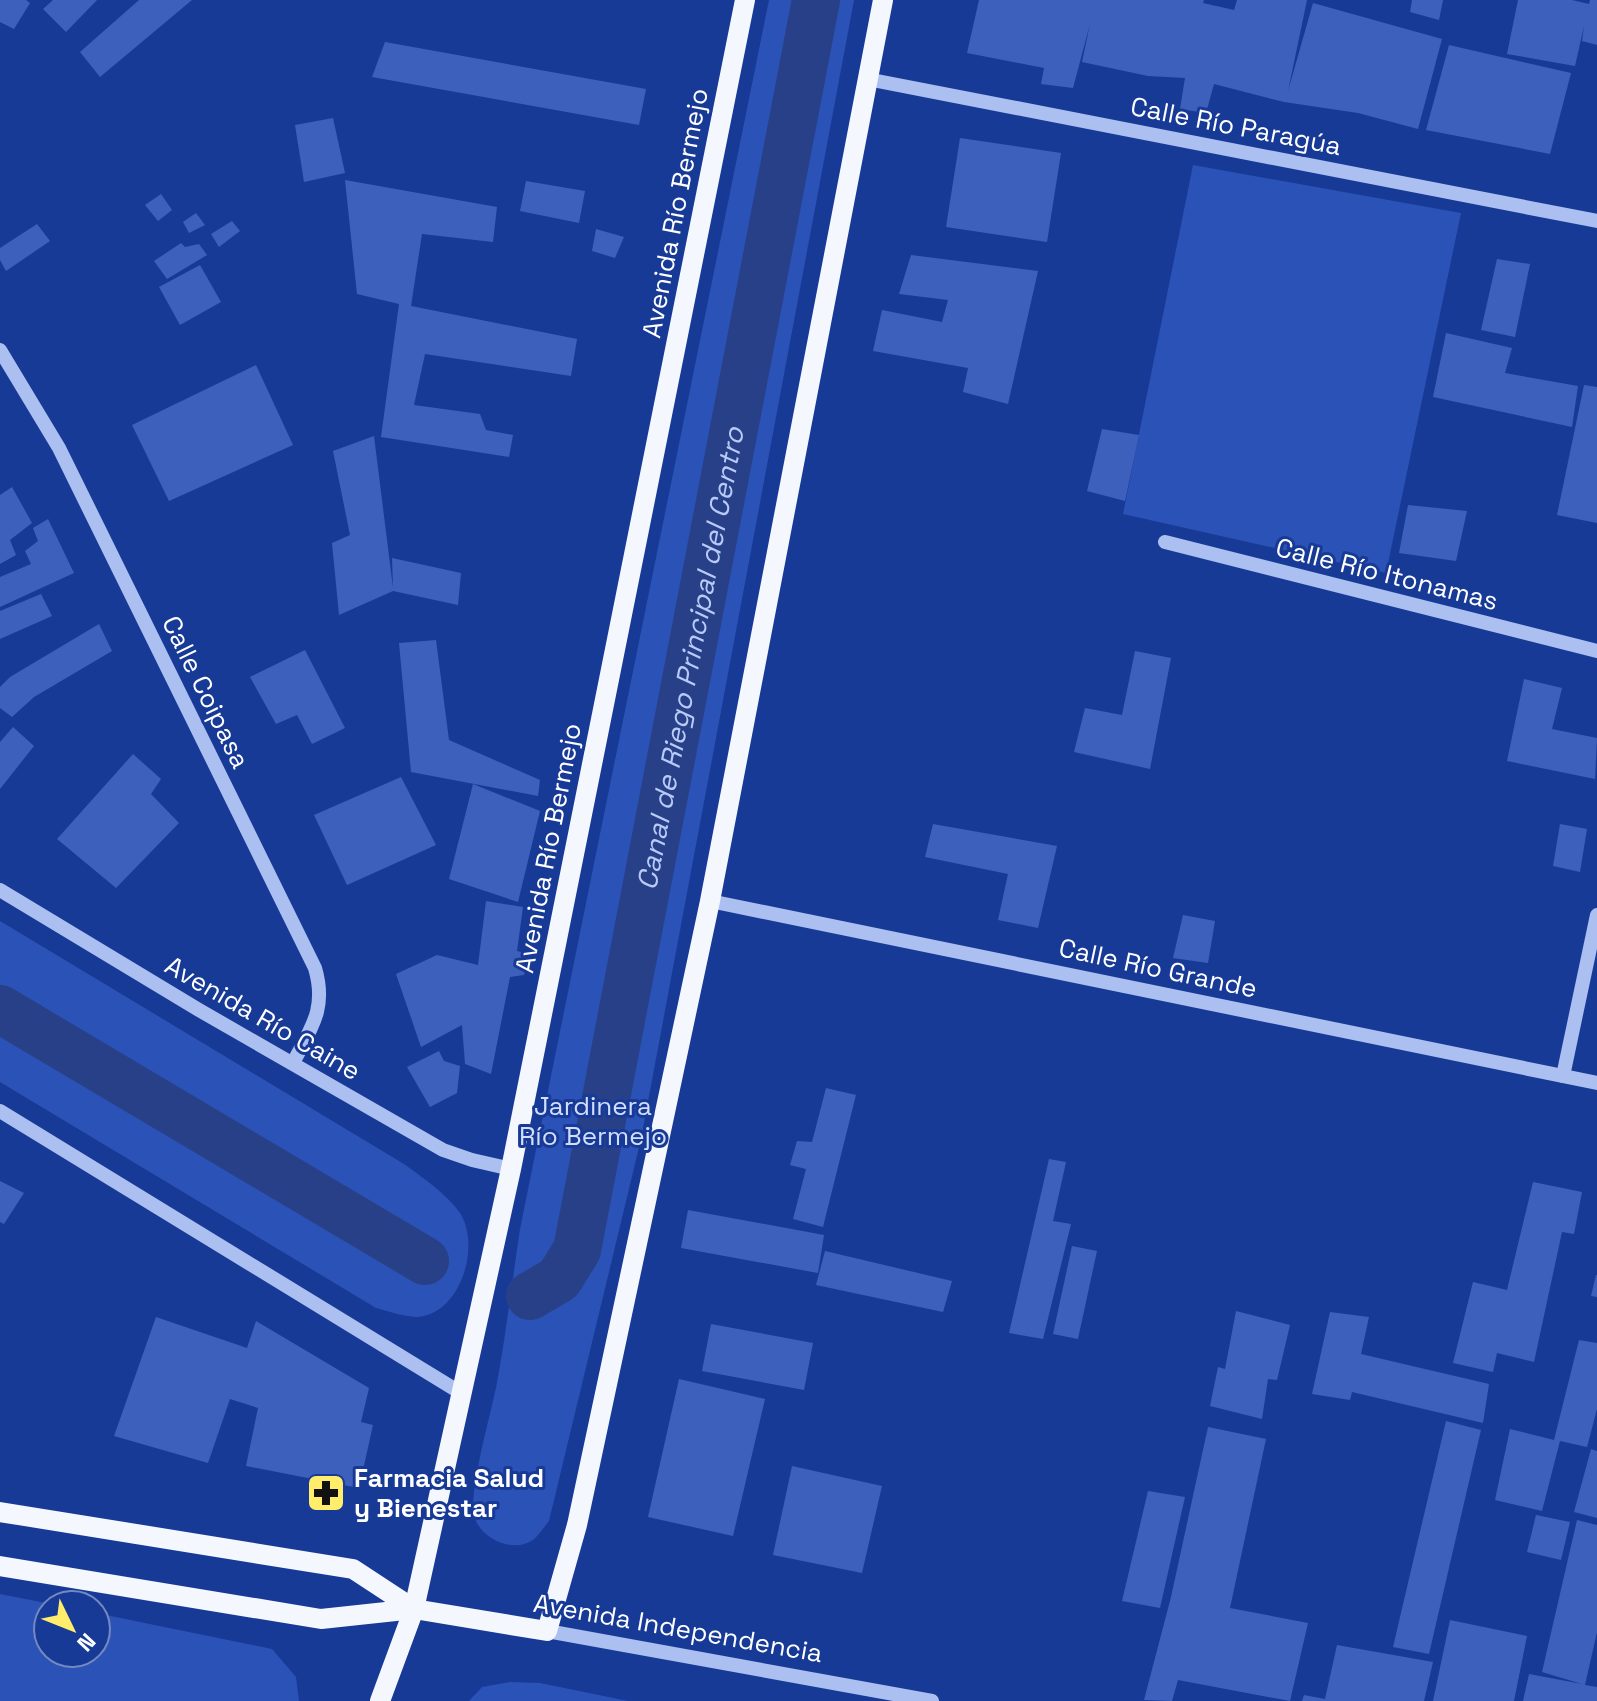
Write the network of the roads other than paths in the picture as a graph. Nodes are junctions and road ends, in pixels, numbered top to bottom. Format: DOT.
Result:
graph roads {
  1 [pos="745,0"];
  2 [pos="883,0"];
  3 [pos="867,79"];
  4 [pos="1597,221"];
  5 [pos="0,350"];
  6 [pos="1165,542"];
  7 [pos="1597,651"];
  8 [pos="0,890"];
  9 [pos="710,901"];
  10 [pos="1597,915"];
  11 [pos="293,1063"];
  12 [pos="1563,1076"];
  13 [pos="1597,1083"];
  14 [pos="0,1111"];
  15 [pos="511,1169"];
  16 [pos="461,1393"];
  17 [pos="0,1512"];
  18 [pos="0,1566"];
  19 [pos="414,1609"];
  20 [pos="547,1631"];
  21 [pos="380,1701"];
  22 [pos="932,1701"];
  1 -- 15 [label="main road, Avenida Río Bermejo"];
  2 -- 3 [label="main road"];
  3 -- 4 [label="street, Calle Río Paragúa"];
  3 -- 9 [label="main road"];
  5 -- 11 [label="street, Calle Coipasa"];
  6 -- 7 [label="street, Calle Río Itonamas"];
  8 -- 11 [label="street, Avenida Río Caine"];
  9 -- 12 [label="street, Calle Río Grande"];
  9 -- 20 [label="main road"];
  10 -- 12 [label="street"];
  11 -- 15 [label="street, Avenida Río Caine"];
  12 -- 13 [label="street, Calle Río Grande"];
  14 -- 16 [label="street"];
  15 -- 16 [label="main road, Avenida Río Bermejo"];
  16 -- 19 [label="main road, Avenida Río Bermejo"];
  17 -- 19 [label="main road, Avenida Independencia"];
  18 -- 19 [label="main road, Avenida Independencia"];
  19 -- 20 [label="main road, Avenida Independencia"];
  19 -- 21 [label="main road, Avenida Río Bermejo"];
  20 -- 22 [label="street, Avenida Independencia"];
}
